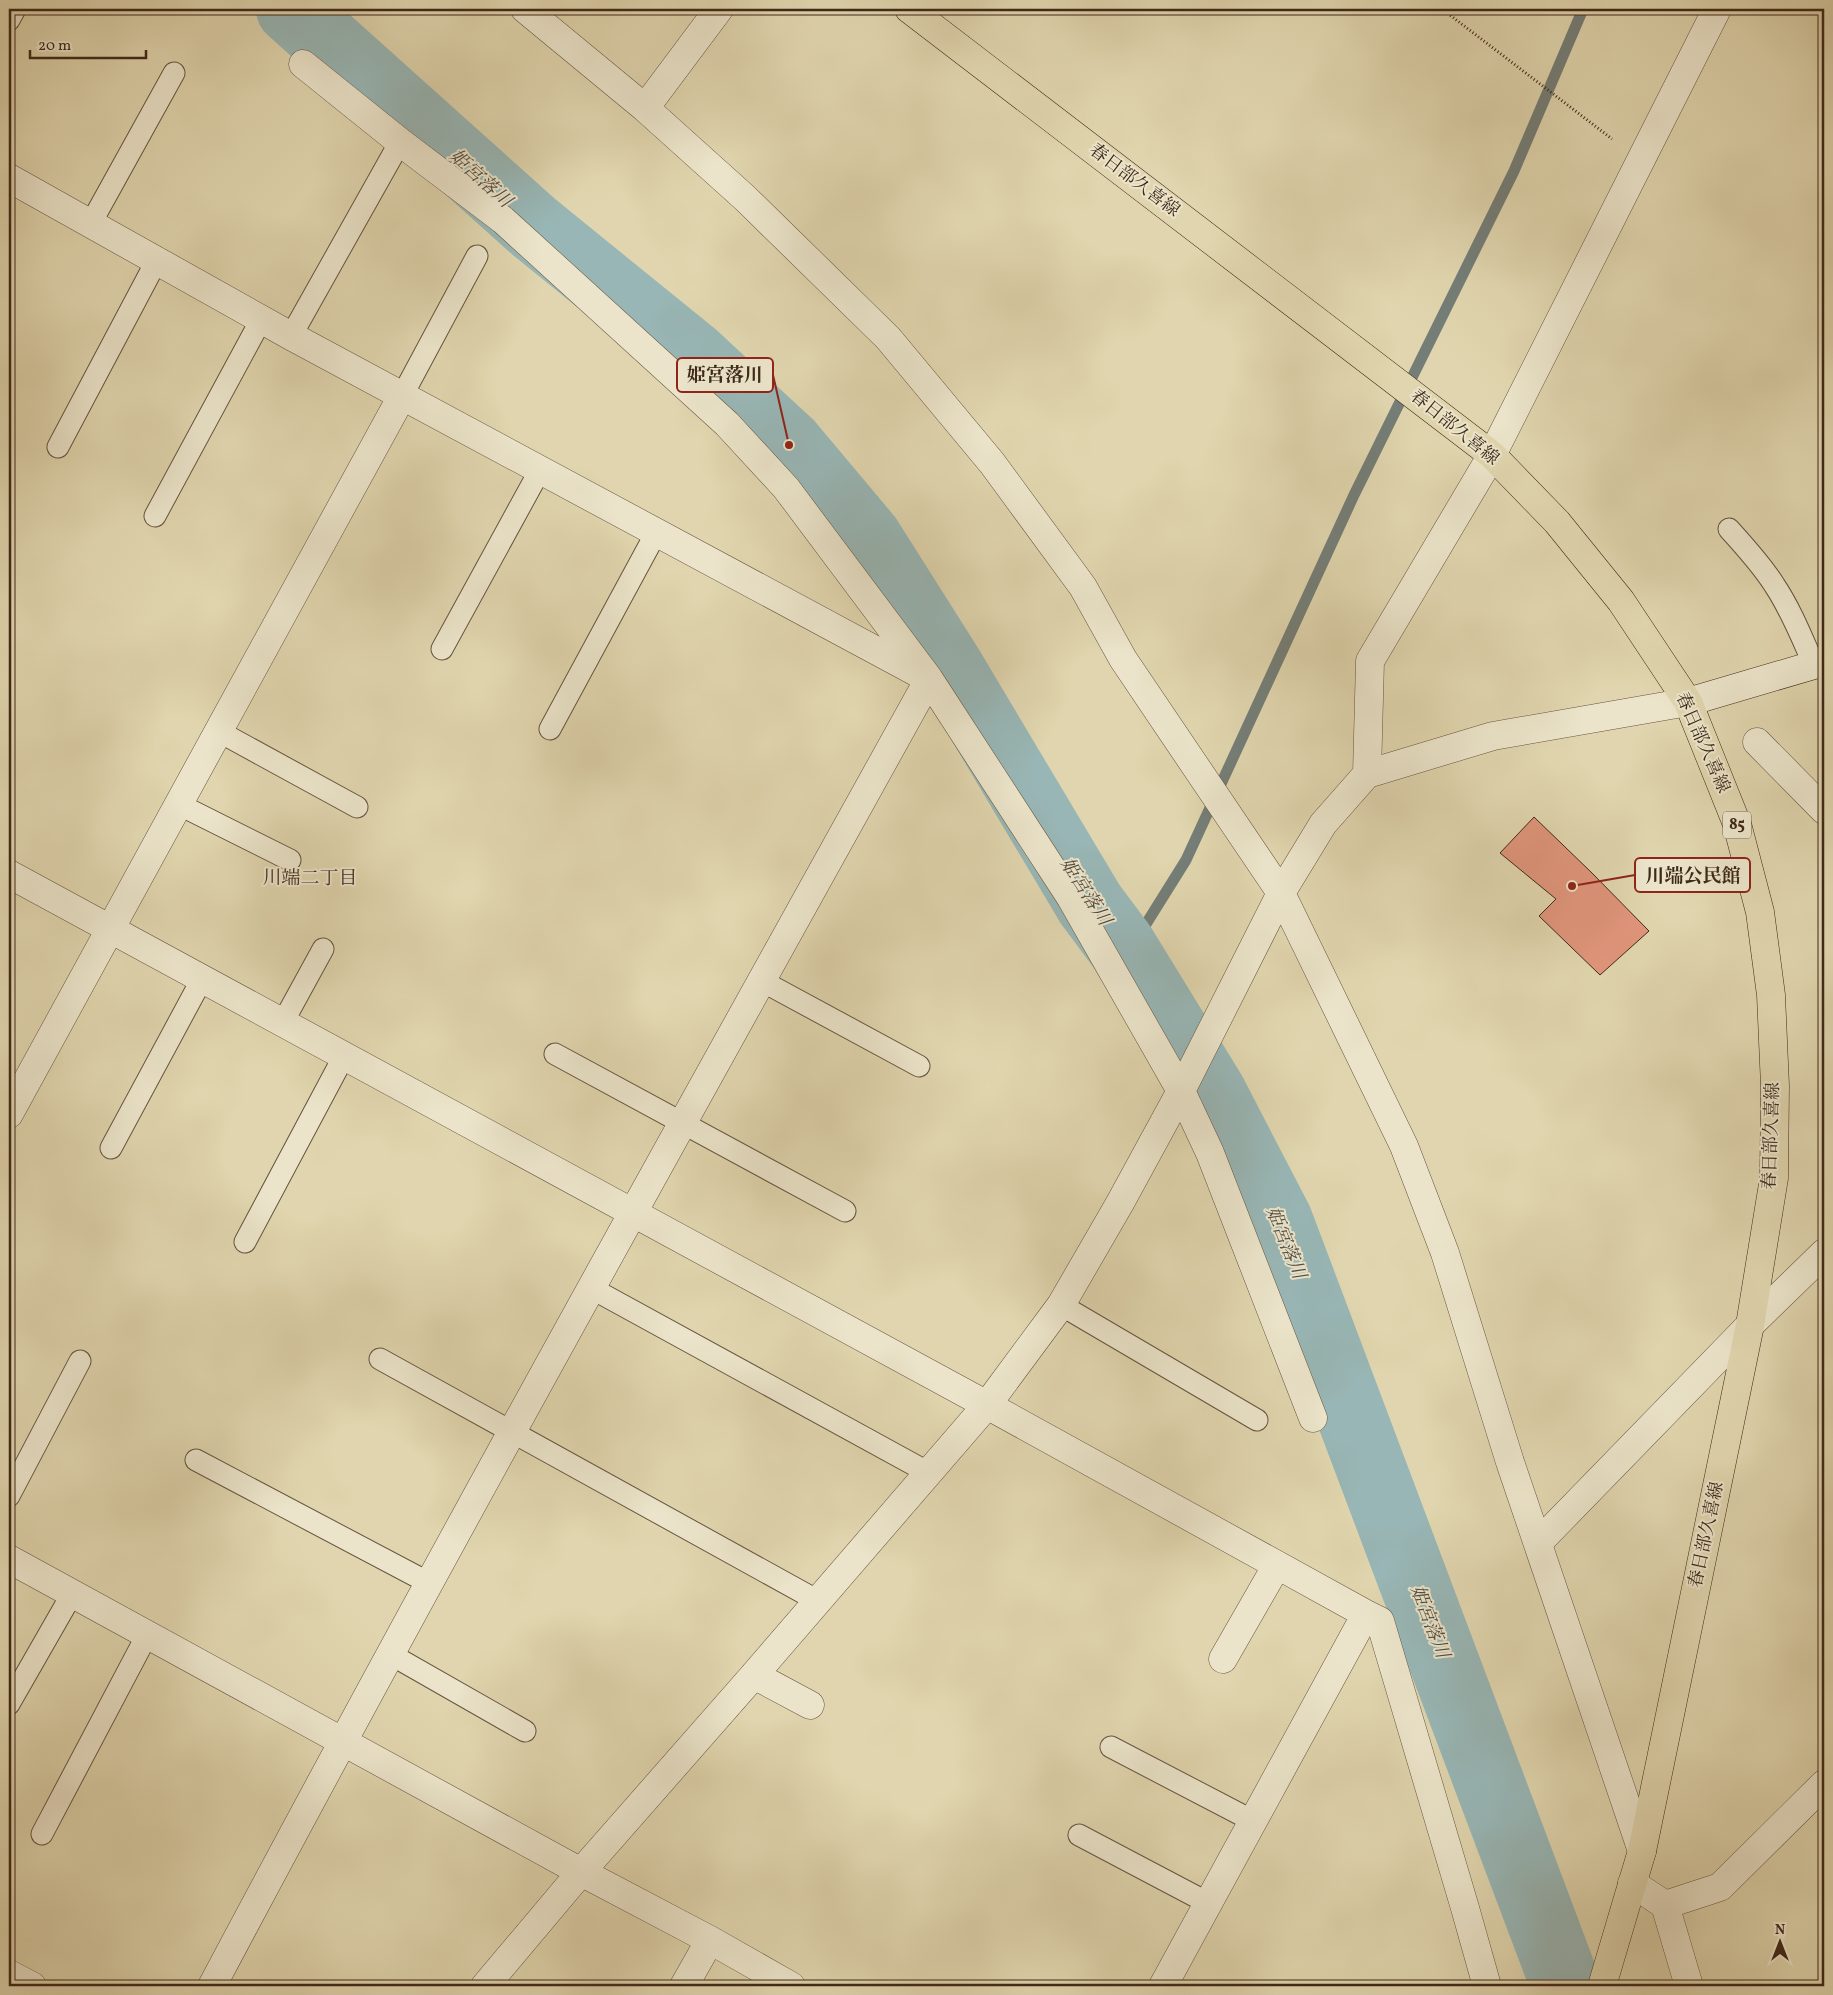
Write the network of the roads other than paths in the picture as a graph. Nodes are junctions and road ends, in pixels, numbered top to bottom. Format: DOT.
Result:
graph roads {
  1 [pos="15,9"];
  2 [pos="525,9"];
  3 [pos="718,9"];
  4 [pos="909,9"];
  5 [pos="1717,9"];
  6 [pos="9,20"];
  7 [pos="302,64"];
  8 [pos="174,73"];
  9 [pos="645,108"];
  10 [pos="400,142"];
  11 [pos="9,178"];
  12 [pos="91,223"];
  13 [pos="477,256"];
  14 [pos="157,260"];
  15 [pos="262,318"];
  16 [pos="292,336"];
  17 [pos="402,396"];
  18 [pos="58,447"];
  19 [pos="1492,455"];
  20 [pos="540,470"];
  21 [pos="155,516"];
  22 [pos="1729,529"];
  23 [pos="656,533"];
  24 [pos="442,650"];
  25 [pos="1819,663"];
  26 [pos="929,679"];
  27 [pos="1688,702"];
  28 [pos="550,729"];
  29 [pos="218,731"];
  30 [pos="1757,742"];
  31 [pos="1367,774"];
  32 [pos="178,804"];
  33 [pos="357,807"];
  34 [pos="1824,810"];
  35 [pos="290,860"];
  36 [pos="9,874"];
  37 [pos="1280,894"];
  38 [pos="110,929"];
  39 [pos="323,949"];
  40 [pos="202,979"];
  41 [pos="762,981"];
  42 [pos="282,1022"];
  43 [pos="555,1054"];
  44 [pos="344,1056"];
  45 [pos="919,1066"];
  46 [pos="1181,1091"];
  47 [pos="9,1114"];
  48 [pos="682,1122"];
  49 [pos="111,1148"];
  50 [pos="845,1210"];
  51 [pos="633,1212"];
  52 [pos="245,1242"];
  53 [pos="1824,1253"];
  54 [pos="591,1288"];
  55 [pos="1061,1305"];
  56 [pos="1750,1325"];
  57 [pos="380,1359"];
  58 [pos="80,1361"];
  59 [pos="987,1405"];
  60 [pos="1313,1418"];
  61 [pos="1257,1420"];
  62 [pos="512,1432"];
  63 [pos="196,1460"];
  64 [pos="929,1473"];
  65 [pos="9,1496"];
  66 [pos="1538,1542"];
  67 [pos="9,1559"];
  68 [pos="1277,1565"];
  69 [pos="429,1583"];
  70 [pos="72,1594"];
  71 [pos="818,1601"];
  72 [pos="1366,1614"];
  73 [pos="147,1635"];
  74 [pos="390,1654"];
  75 [pos="1223,1659"];
  76 [pos="754,1675"];
  77 [pos="9,1704"];
  78 [pos="810,1705"];
  79 [pos="525,1731"];
  80 [pos="342,1741"];
  81 [pos="1111,1747"];
  82 [pos="1824,1784"];
  83 [pos="1253,1822"];
  84 [pos="42,1834"];
  85 [pos="1079,1835"];
  86 [pos="1642,1851"];
  87 [pos="581,1872"];
  88 [pos="1632,1883"];
  89 [pos="1208,1903"];
  90 [pos="1665,1905"];
  91 [pos="710,1940"];
  92 [pos="212,1986"];
  93 [pos="485,1986"];
  94 [pos="684,1986"];
  95 [pos="791,1986"];
  96 [pos="1163,1986"];
  97 [pos="1487,1986"];
  98 [pos="1602,1986"];
  99 [pos="1689,1986"];
  1 -- 6 [label="lane"];
  2 -- 9 [label="street"];
  3 -- 9 [label="street"];
  4 -- 19 [label="main road, 春日部久喜線 / 85"];
  5 -- 19 [label="street"];
  7 -- 10 [label="street"];
  8 -- 12 [label="lane"];
  9 -- 37 [label="street"];
  10 -- 16 [label="lane"];
  10 -- 26 [label="street"];
  11 -- 12 [label="street"];
  12 -- 14 [label="street"];
  13 -- 17 [label="lane"];
  14 -- 15 [label="street"];
  14 -- 18 [label="lane"];
  15 -- 16 [label="street"];
  15 -- 21 [label="lane"];
  16 -- 17 [label="street"];
  17 -- 20 [label="street"];
  17 -- 29 [label="street"];
  19 -- 27 [label="main road, 春日部久喜線 / 85"];
  19 -- 31 [label="street"];
  20 -- 23 [label="street"];
  20 -- 24 [label="lane"];
  22 -- 25 [label="lane"];
  23 -- 26 [label="street"];
  23 -- 28 [label="lane"];
  25 -- 27 [label="street"];
  26 -- 41 [label="street"];
  26 -- 46 [label="street"];
  27 -- 31 [label="street"];
  27 -- 56 [label="main road, 春日部久喜線 / 85"];
  29 -- 32 [label="street"];
  29 -- 33 [label="lane"];
  30 -- 34 [label="street"];
  31 -- 37 [label="street"];
  32 -- 35 [label="lane"];
  32 -- 38 [label="street"];
  36 -- 38 [label="street"];
  37 -- 46 [label="street"];
  37 -- 66 [label="street"];
  38 -- 40 [label="street"];
  38 -- 47 [label="street"];
  39 -- 42 [label="lane"];
  40 -- 42 [label="street"];
  40 -- 49 [label="lane"];
  41 -- 45 [label="lane"];
  41 -- 48 [label="street"];
  42 -- 44 [label="street"];
  43 -- 48 [label="lane"];
  44 -- 51 [label="street"];
  44 -- 52 [label="lane"];
  46 -- 55 [label="street"];
  46 -- 60 [label="street"];
  48 -- 50 [label="lane"];
  48 -- 51 [label="street"];
  51 -- 54 [label="street"];
  51 -- 59 [label="street"];
  53 -- 56 [label="street"];
  54 -- 62 [label="street"];
  54 -- 64 [label="lane"];
  55 -- 59 [label="street"];
  55 -- 61 [label="lane"];
  56 -- 66 [label="street"];
  56 -- 86 [label="main road, 春日部久喜線 / 85"];
  57 -- 62 [label="lane"];
  58 -- 65 [label="lane"];
  59 -- 64 [label="street"];
  59 -- 68 [label="street"];
  62 -- 69 [label="street"];
  62 -- 71 [label="lane"];
  63 -- 69 [label="lane"];
  64 -- 71 [label="street"];
  66 -- 86 [label="street"];
  67 -- 70 [label="street"];
  68 -- 72 [label="street"];
  68 -- 75 [label="street"];
  69 -- 74 [label="street"];
  70 -- 73 [label="street"];
  70 -- 77 [label="lane"];
  71 -- 76 [label="street"];
  72 -- 83 [label="street"];
  72 -- 97 [label="street"];
  73 -- 80 [label="street"];
  73 -- 84 [label="lane"];
  74 -- 79 [label="lane"];
  74 -- 80 [label="street"];
  76 -- 78 [label="street"];
  76 -- 87 [label="street"];
  80 -- 87 [label="street"];
  80 -- 92 [label="street"];
  81 -- 83 [label="lane"];
  82 -- 90 [label="street"];
  83 -- 89 [label="street"];
  85 -- 89 [label="lane"];
  86 -- 88 [label="main road, 春日部久喜線 / 85"];
  87 -- 91 [label="street"];
  87 -- 93 [label="street"];
  88 -- 90 [label="street"];
  88 -- 98 [label="main road, 春日部久喜線 / 85"];
  89 -- 96 [label="street"];
  90 -- 99 [label="street"];
  91 -- 94 [label="street"];
  91 -- 95 [label="street"];
}
